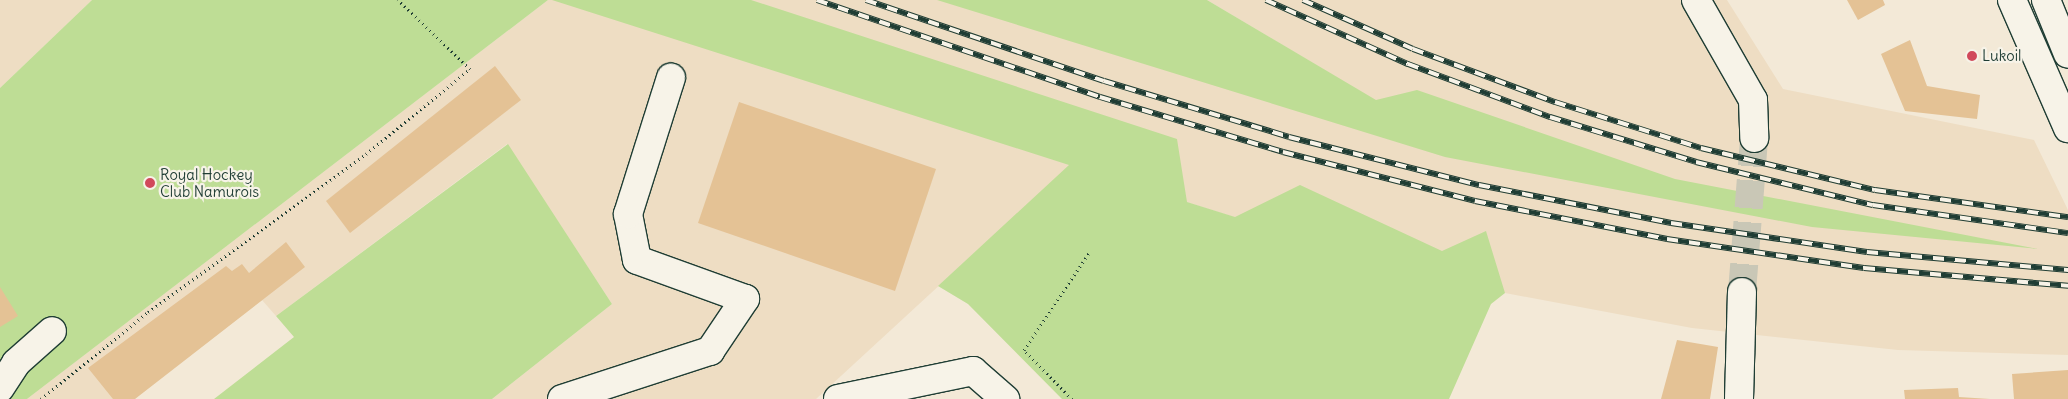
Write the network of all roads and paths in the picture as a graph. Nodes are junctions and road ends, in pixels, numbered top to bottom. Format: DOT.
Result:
graph roads {
  1 [pos="398,0"];
  2 [pos="1696,0"];
  3 [pos="2012,0"];
  4 [pos="2046,0"];
  5 [pos="2068,54"];
  6 [pos="671,78"];
  7 [pos="2068,128"];
  8 [pos="1754,138"];
  9 [pos="1089,253"];
  10 [pos="1742,292"];
  11 [pos="52,331"];
  12 [pos="0,388"];
  13 [pos="41,399"];
  14 [pos="562,399"];
  15 [pos="838,399"];
  16 [pos="1005,399"];
  17 [pos="1072,399"];
  18 [pos="1738,399"];
  1 -- 13 [label="path"];
  2 -- 8 [label="street"];
  3 -- 7 [label="street"];
  4 -- 5 [label="street"];
  6 -- 14 [label="street"];
  9 -- 17 [label="path"];
  10 -- 18 [label="street"];
  11 -- 12 [label="street"];
  15 -- 16 [label="street"];
}
